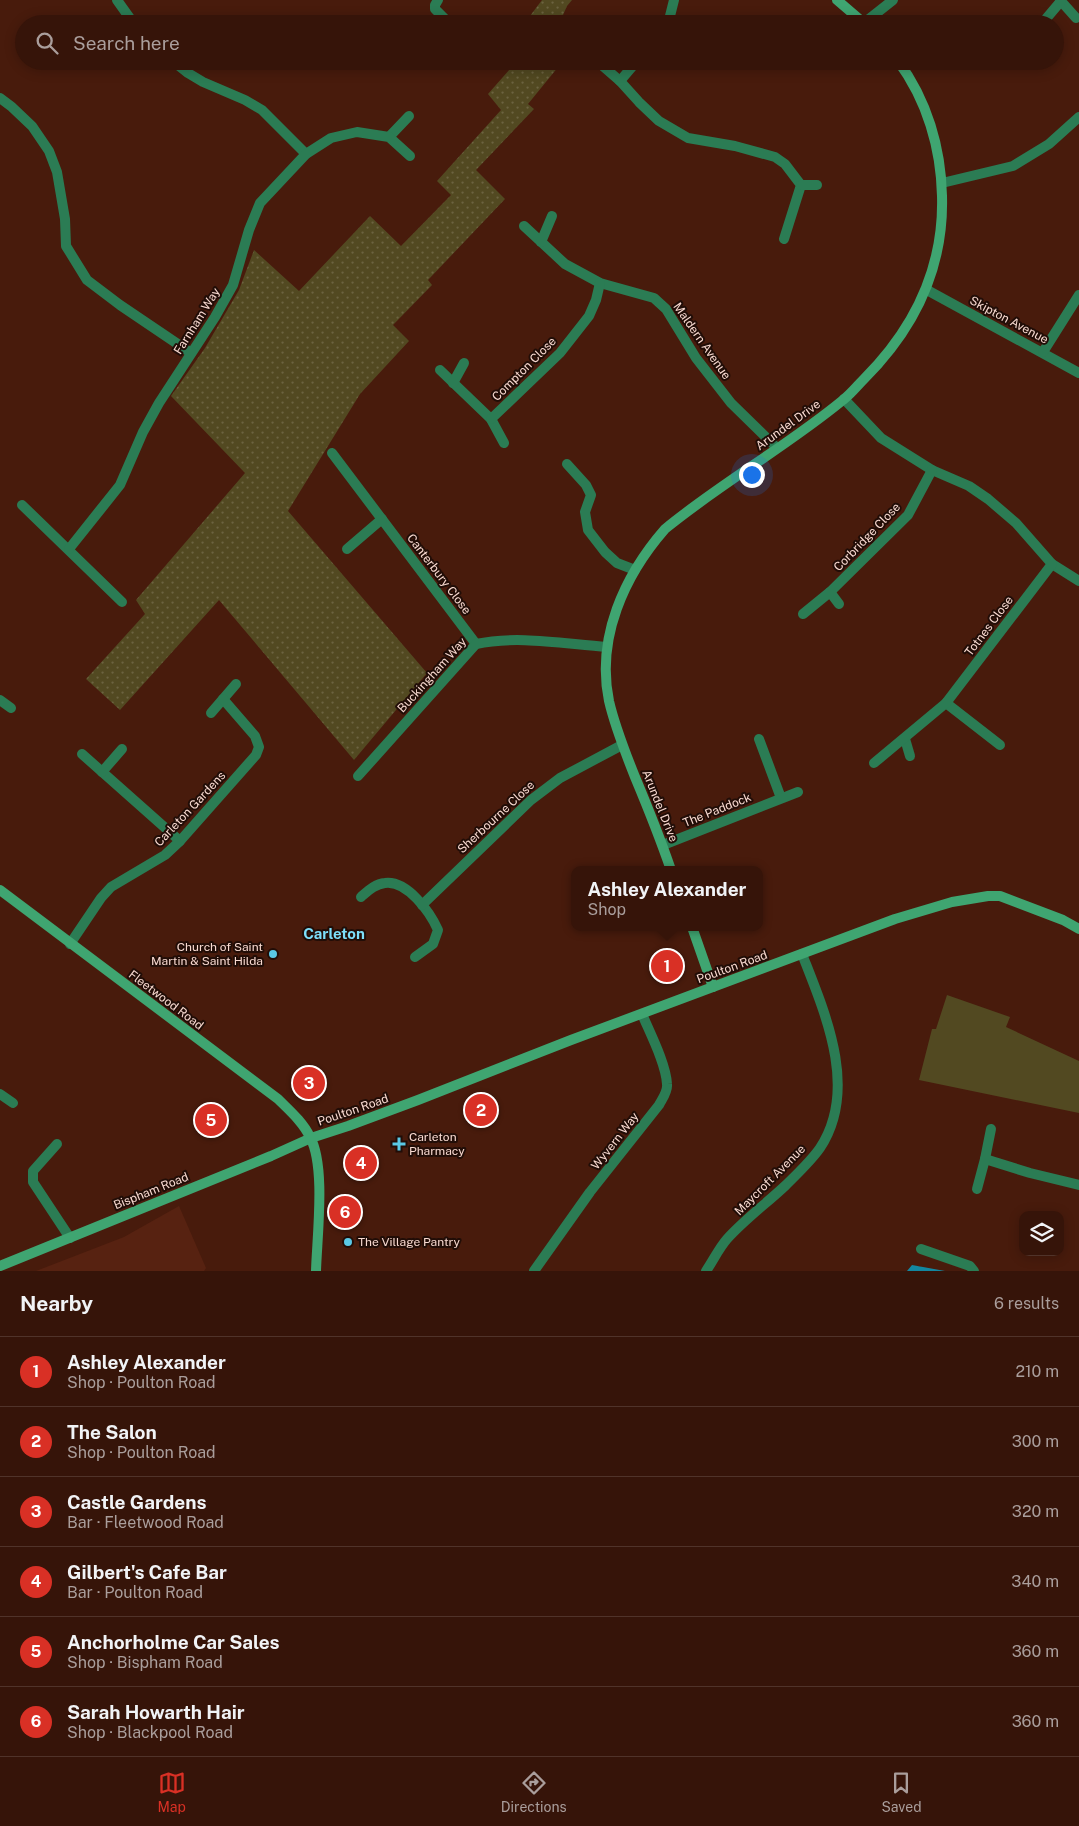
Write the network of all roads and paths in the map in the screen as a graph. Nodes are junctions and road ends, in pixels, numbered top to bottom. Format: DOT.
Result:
graph roads {
  1 [pos="117,0"];
  2 [pos="438,0"];
  3 [pos="674,0"];
  4 [pos="836,0"];
  5 [pos="893,0"];
  6 [pos="1060,1"];
  7 [pos="128,15"];
  8 [pos="441,15"];
  9 [pos="670,15"];
  10 [pos="855,15"];
  11 [pos="875,15"];
  12 [pos="1049,15"];
  13 [pos="1076,18"];
  14 [pos="183,70"];
  15 [pos="607,70"];
  16 [pos="630,70"];
  17 [pos="905,70"];
  18 [pos="620,82"];
  19 [pos="0,98"];
  20 [pos="409,116"];
  21 [pos="1079,117"];
  22 [pos="389,137"];
  23 [pos="306,154"];
  24 [pos="410,156"];
  25 [pos="942,184"];
  26 [pos="801,185"];
  27 [pos="817,185"];
  28 [pos="552,216"];
  29 [pos="524,226"];
  30 [pos="784,239"];
  31 [pos="541,242"];
  32 [pos="600,283"];
  33 [pos="927,290"];
  34 [pos="1079,295"];
  35 [pos="1042,352"];
  36 [pos="191,353"];
  37 [pos="464,363"];
  38 [pos="440,370"];
  39 [pos="1079,373"];
  40 [pos="453,383"];
  41 [pos="844,399"];
  42 [pos="491,419"];
  43 [pos="504,443"];
  44 [pos="777,448"];
  45 [pos="332,453"];
  46 [pos="567,464"];
  47 [pos="932,470"];
  48 [pos="22,504"];
  49 [pos="382,520"];
  50 [pos="69,549"];
  51 [pos="347,549"];
  52 [pos="1052,564"];
  53 [pos="635,570"];
  54 [pos="1079,581"];
  55 [pos="830,592"];
  56 [pos="122,602"];
  57 [pos="840,604"];
  58 [pos="803,614"];
  59 [pos="476,644"];
  60 [pos="607,647"];
  61 [pos="236,684"];
  62 [pos="223,699"];
  63 [pos="0,700"];
  64 [pos="946,703"];
  65 [pos="11,708"];
  66 [pos="211,713"];
  67 [pos="759,739"];
  68 [pos="905,739"];
  69 [pos="622,744"];
  70 [pos="1000,745"];
  71 [pos="122,749"];
  72 [pos="82,754"];
  73 [pos="910,756"];
  74 [pos="874,763"];
  75 [pos="102,772"];
  76 [pos="358,776"];
  77 [pos="798,792"];
  78 [pos="781,798"];
  79 [pos="180,841"];
  80 [pos="662,845"];
  81 [pos="670,866"];
  82 [pos="0,890"];
  83 [pos="361,897"];
  84 [pos="422,905"];
  85 [pos="1079,929"];
  86 [pos="693,931"];
  87 [pos="70,944"];
  88 [pos="802,954"];
  89 [pos="415,957"];
  90 [pos="713,987"];
  91 [pos="642,1014"];
  92 [pos="0,1094"];
  93 [pos="13,1103"];
  94 [pos="991,1129"];
  95 [pos="311,1138"];
  96 [pos="57,1144"];
  97 [pos="985,1159"];
  98 [pos="1079,1185"];
  99 [pos="976,1189"];
  100 [pos="70,1238"];
  101 [pos="921,1249"];
  102 [pos="0,1266"];
  103 [pos="316,1271"];
  104 [pos="534,1271"];
  105 [pos="706,1271"];
  106 [pos="974,1271"];
  1 -- 7 [label="street"];
  2 -- 8 [label="street"];
  3 -- 9 [label="street"];
  4 -- 10 [label="street"];
  5 -- 11 [label="street"];
  6 -- 12 [label="street"];
  6 -- 13 [label="street"];
  14 -- 23 [label="street"];
  15 -- 18 [label="street"];
  16 -- 18 [label="street"];
  17 -- 25 [label="street, Arundel Drive"];
  18 -- 26 [label="street"];
  19 -- 36 [label="street"];
  20 -- 22 [label="street"];
  21 -- 25 [label="street"];
  22 -- 23 [label="street, Farnham Way"];
  22 -- 24 [label="street"];
  23 -- 36 [label="street, Farnham Way"];
  25 -- 33 [label="street, Arundel Drive"];
  26 -- 27 [label="street"];
  26 -- 30 [label="street"];
  28 -- 31 [label="street"];
  29 -- 31 [label="street, Maldern Avenue"];
  31 -- 32 [label="street, Maldern Avenue"];
  32 -- 42 [label="street, Compton Close"];
  32 -- 44 [label="street, Maldern Avenue"];
  33 -- 35 [label="street, Skipton Avenue"];
  33 -- 41 [label="street, Arundel Drive"];
  34 -- 35 [label="street"];
  35 -- 39 [label="street, Skipton Avenue"];
  36 -- 50 [label="street, Farnham Way"];
  37 -- 40 [label="street"];
  38 -- 40 [label="street, Compton Close"];
  40 -- 42 [label="street, Compton Close"];
  41 -- 44 [label="street, Arundel Drive"];
  41 -- 47 [label="street"];
  42 -- 43 [label="street, Compton Close"];
  44 -- 53 [label="street, Arundel Drive"];
  45 -- 49 [label="street, Canterbury Close"];
  46 -- 53 [label="street"];
  47 -- 52 [label="street"];
  47 -- 55 [label="street, Corbridge Close"];
  48 -- 50 [label="street"];
  49 -- 51 [label="street"];
  49 -- 59 [label="street, Canterbury Close"];
  50 -- 56 [label="street"];
  52 -- 54 [label="street"];
  52 -- 64 [label="street, Totnes Close"];
  53 -- 60 [label="street, Arundel Drive"];
  55 -- 57 [label="street"];
  55 -- 58 [label="street, Corbridge Close"];
  59 -- 60 [label="street, Buckingham Way"];
  59 -- 76 [label="street, Buckingham Way"];
  60 -- 69 [label="street, Arundel Drive"];
  61 -- 62 [label="street"];
  62 -- 66 [label="street"];
  62 -- 79 [label="street, Carleton Gardens"];
  63 -- 65 [label="street"];
  64 -- 68 [label="street, Totnes Close"];
  64 -- 70 [label="street"];
  67 -- 78 [label="street"];
  68 -- 73 [label="street"];
  68 -- 74 [label="street, Totnes Close"];
  69 -- 80 [label="street, Arundel Drive"];
  69 -- 84 [label="street, Sherbourne Close"];
  71 -- 75 [label="street"];
  72 -- 75 [label="street"];
  75 -- 79 [label="street"];
  77 -- 78 [label="street, The Paddock"];
  78 -- 80 [label="street, The Paddock"];
  79 -- 87 [label="street, Carleton Gardens"];
  80 -- 81 [label="street, Arundel Drive"];
  82 -- 87 [label="street, Fleetwood Road"];
  83 -- 84 [label="street"];
  84 -- 89 [label="street"];
  85 -- 88 [label="street, Poulton Road"];
  86 -- 90 [label="street"];
  87 -- 95 [label="street, Fleetwood Road"];
  88 -- 90 [label="street, Poulton Road"];
  88 -- 105 [label="street, Maycroft Avenue"];
  90 -- 91 [label="street, Poulton Road"];
  91 -- 95 [label="street, Poulton Road"];
  91 -- 104 [label="street, Wyvern Way"];
  92 -- 93 [label="street"];
  94 -- 97 [label="street"];
  95 -- 100 [label="street, Bispham Road"];
  95 -- 103 [label="street"];
  96 -- 100 [label="street"];
  97 -- 98 [label="street"];
  97 -- 99 [label="street"];
  100 -- 102 [label="street, Bispham Road"];
  101 -- 106 [label="street"];
}
